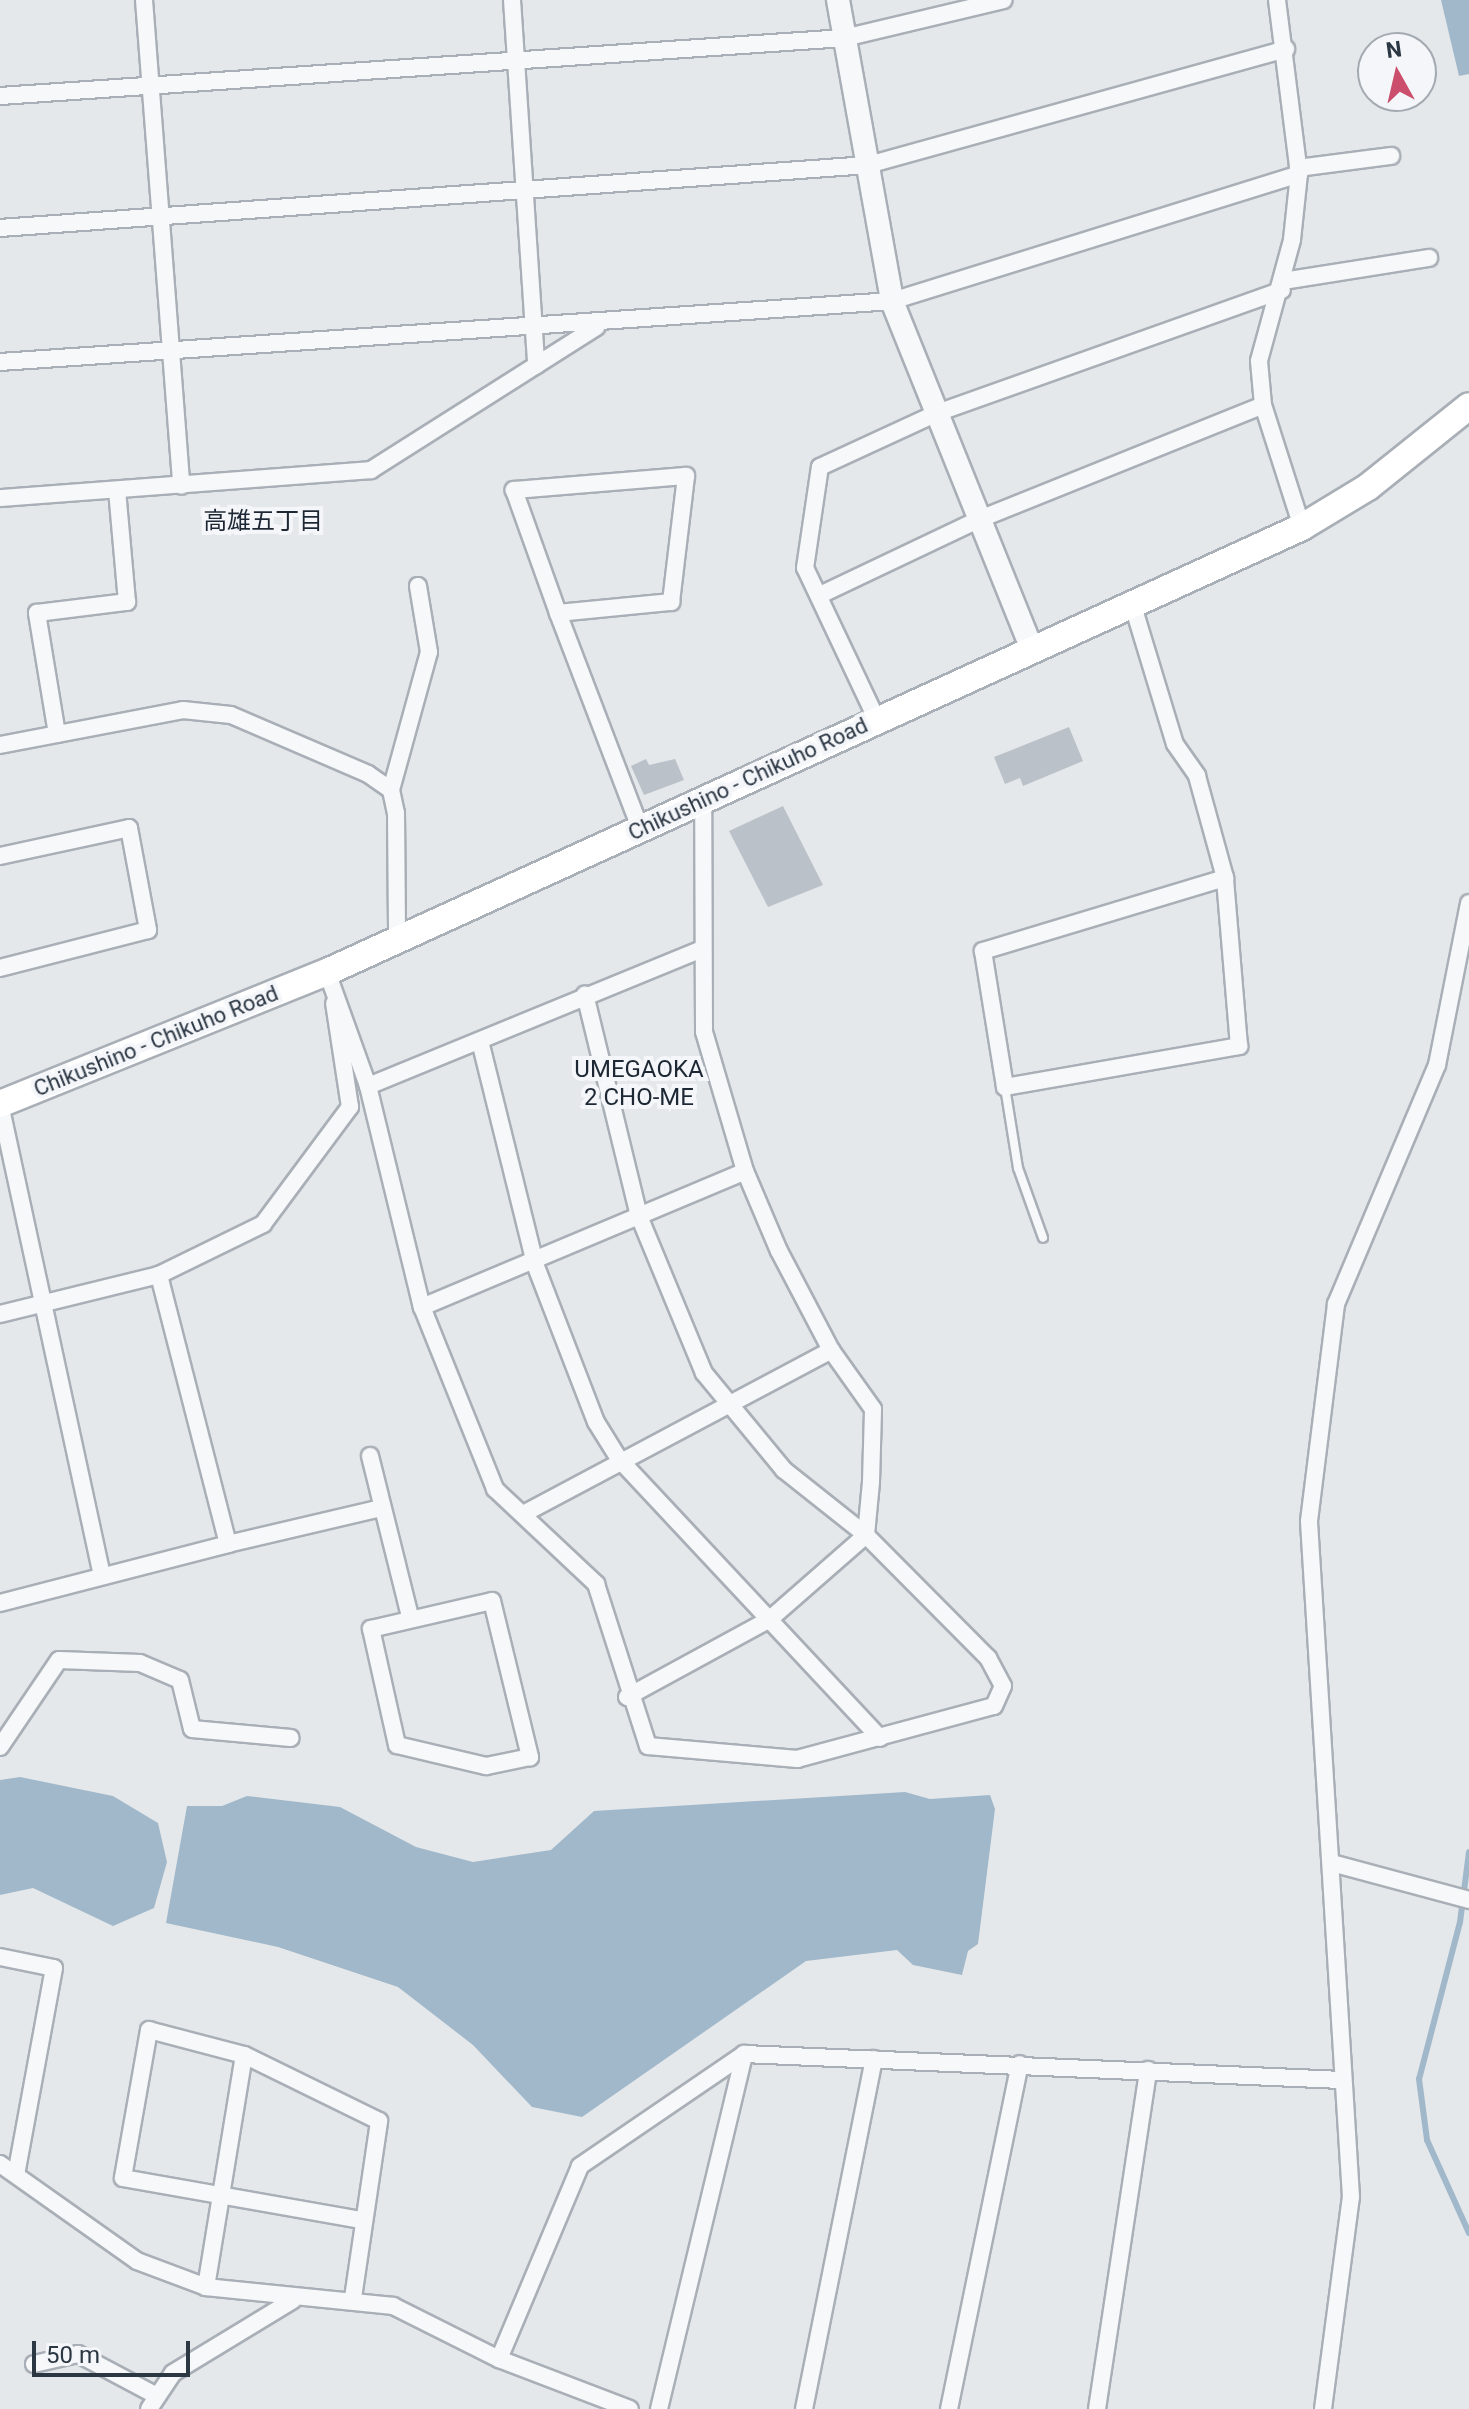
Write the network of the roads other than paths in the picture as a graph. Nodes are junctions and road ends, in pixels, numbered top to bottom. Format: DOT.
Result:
graph roads {
  1 [pos="144,0"];
  2 [pos="512,0"];
  3 [pos="838,0"];
  4 [pos="1004,0"];
  5 [pos="1277,0"];
  6 [pos="844,38"];
  7 [pos="1286,49"];
  8 [pos="513,60"];
  9 [pos="152,89"];
  10 [pos="0,96"];
  11 [pos="1391,156"];
  12 [pos="868,165"];
  13 [pos="1298,171"];
  14 [pos="523,188"];
  15 [pos="159,218"];
  16 [pos="0,228"];
  17 [pos="1429,258"];
  18 [pos="1282,285"];
  19 [pos="892,301"];
  20 [pos="598,325"];
  21 [pos="532,328"];
  22 [pos="170,352"];
  23 [pos="0,362"];
  24 [pos="536,365"];
  25 [pos="1263,405"];
  26 [pos="1469,406"];
  27 [pos="937,413"];
  28 [pos="181,486"];
  29 [pos="117,490"];
  30 [pos="0,498"];
  31 [pos="980,519"];
  32 [pos="1302,527"];
  33 [pos="418,586"];
  34 [pos="820,595"];
  35 [pos="1133,606"];
  36 [pos="558,613"];
  37 [pos="1032,650"];
  38 [pos="877,720"];
  39 [pos="57,734"];
  40 [pos="0,745"];
  41 [pos="391,790"];
  42 [pos="703,800"];
  43 [pos="640,828"];
  44 [pos="0,856"];
  45 [pos="1225,878"];
  46 [pos="1469,903"];
  47 [pos="397,939"];
  48 [pos="699,950"];
  49 [pos="0,968"];
  50 [pos="330,981"];
  51 [pos="585,995"];
  52 [pos="480,1041"];
  53 [pos="368,1086"];
  54 [pos="1005,1087"];
  55 [pos="0,1104"];
  56 [pos="745,1171"];
  57 [pos="639,1216"];
  58 [pos="1043,1238"];
  59 [pos="535,1264"];
  60 [pos="159,1275"];
  61 [pos="39,1303"];
  62 [pos="422,1307"];
  63 [pos="0,1314"];
  64 [pos="831,1350"];
  65 [pos="725,1406"];
  66 [pos="370,1456"];
  67 [pos="619,1459"];
  68 [pos="381,1508"];
  69 [pos="525,1513"];
  70 [pos="866,1535"];
  71 [pos="228,1544"];
  72 [pos="102,1576"];
  73 [pos="0,1604"];
  74 [pos="410,1617"];
  75 [pos="770,1619"];
  76 [pos="627,1697"];
  77 [pos="291,1738"];
  78 [pos="880,1738"];
  79 [pos="0,1747"];
  80 [pos="1332,1863"];
  81 [pos="1469,1900"];
  82 [pos="0,1957"];
  83 [pos="744,2054"];
  84 [pos="244,2055"];
  85 [pos="874,2059"];
  86 [pos="1020,2064"];
  87 [pos="1148,2070"];
  88 [pos="1342,2080"];
  89 [pos="0,2164"];
  90 [pos="16,2175"];
  91 [pos="222,2196"];
  92 [pos="362,2220"];
  93 [pos="206,2287"];
  94 [pos="353,2298"];
  95 [pos="293,2300"];
  96 [pos="499,2359"];
  97 [pos="34,2364"];
  98 [pos="153,2403"];
  99 [pos="630,2409"];
  100 [pos="659,2409"];
  101 [pos="804,2409"];
  102 [pos="949,2409"];
  103 [pos="1097,2409"];
  104 [pos="1323,2409"];
  1 -- 9 [label="street"];
  2 -- 8 [label="street"];
  3 -- 6 [label="street"];
  4 -- 6 [label="street"];
  5 -- 7 [label="street"];
  6 -- 8 [label="street"];
  6 -- 12 [label="street"];
  7 -- 12 [label="street"];
  7 -- 13 [label="street"];
  8 -- 9 [label="street"];
  8 -- 14 [label="street"];
  9 -- 10 [label="street"];
  9 -- 15 [label="street"];
  11 -- 13 [label="street"];
  12 -- 14 [label="street"];
  12 -- 19 [label="street"];
  13 -- 18 [label="street"];
  13 -- 19 [label="street"];
  14 -- 15 [label="street"];
  14 -- 21 [label="street"];
  15 -- 16 [label="street"];
  15 -- 22 [label="street"];
  17 -- 18 [label="street"];
  18 -- 25 [label="street"];
  18 -- 27 [label="street"];
  19 -- 20 [label="street"];
  19 -- 27 [label="street"];
  20 -- 21 [label="street"];
  20 -- 24 [label="street"];
  21 -- 22 [label="street"];
  21 -- 24 [label="street"];
  22 -- 23 [label="street"];
  22 -- 28 [label="street"];
  24 -- 28 [label="street"];
  25 -- 31 [label="street"];
  25 -- 32 [label="street"];
  26 -- 32 [label="main road, Chikushino - Chikuho Road"];
  27 -- 31 [label="street"];
  27 -- 34 [label="street"];
  28 -- 29 [label="street"];
  29 -- 30 [label="street"];
  29 -- 39 [label="street"];
  31 -- 34 [label="street"];
  31 -- 37 [label="street"];
  32 -- 35 [label="main road, Chikushino - Chikuho Road"];
  33 -- 41 [label="street"];
  34 -- 38 [label="street"];
  35 -- 37 [label="main road, Chikushino - Chikuho Road"];
  35 -- 45 [label="street"];
  36 -- 36 [label="street"];
  36 -- 43 [label="street"];
  37 -- 38 [label="main road, Chikushino - Chikuho Road"];
  38 -- 42 [label="main road, Chikushino - Chikuho Road"];
  39 -- 40 [label="street"];
  39 -- 41 [label="street"];
  41 -- 47 [label="street"];
  42 -- 43 [label="main road, Chikushino - Chikuho Road"];
  42 -- 48 [label="street"];
  43 -- 47 [label="main road, Chikushino - Chikuho Road"];
  44 -- 49 [label="street"];
  45 -- 54 [label="street"];
  45 -- 54 [label="street"];
  46 -- 80 [label="street"];
  47 -- 50 [label="main road, Chikushino - Chikuho Road"];
  48 -- 51 [label="street"];
  48 -- 56 [label="street"];
  50 -- 53 [label="street"];
  50 -- 55 [label="main road, Chikushino - Chikuho Road"];
  50 -- 60 [label="street"];
  51 -- 52 [label="street"];
  51 -- 57 [label="street"];
  52 -- 53 [label="street"];
  52 -- 59 [label="street"];
  53 -- 62 [label="street"];
  54 -- 58 [label="lane"];
  55 -- 61 [label="street"];
  56 -- 57 [label="street"];
  56 -- 64 [label="street"];
  57 -- 59 [label="street"];
  57 -- 65 [label="street"];
  59 -- 62 [label="street"];
  59 -- 67 [label="street"];
  60 -- 61 [label="street"];
  60 -- 71 [label="street"];
  61 -- 63 [label="street"];
  61 -- 72 [label="street"];
  62 -- 69 [label="street"];
  64 -- 65 [label="street"];
  64 -- 70 [label="street"];
  65 -- 67 [label="street"];
  65 -- 70 [label="street"];
  66 -- 68 [label="street"];
  67 -- 69 [label="street"];
  67 -- 75 [label="street"];
  68 -- 71 [label="street"];
  68 -- 74 [label="street"];
  69 -- 76 [label="street"];
  70 -- 75 [label="street"];
  70 -- 78 [label="street"];
  71 -- 72 [label="street"];
  72 -- 73 [label="street"];
  74 -- 74 [label="street"];
  75 -- 76 [label="street"];
  75 -- 78 [label="street"];
  76 -- 78 [label="street"];
  77 -- 79 [label="street"];
  80 -- 81 [label="street"];
  80 -- 88 [label="street"];
  82 -- 90 [label="street"];
  83 -- 85 [label="street"];
  83 -- 96 [label="street"];
  83 -- 100 [label="street"];
  84 -- 91 [label="street"];
  84 -- 91 [label="street"];
  84 -- 92 [label="street"];
  85 -- 86 [label="street"];
  85 -- 101 [label="street"];
  86 -- 87 [label="street"];
  86 -- 102 [label="street"];
  87 -- 88 [label="street"];
  87 -- 103 [label="street"];
  88 -- 104 [label="street"];
  89 -- 90 [label="street"];
  90 -- 93 [label="street"];
  91 -- 92 [label="street"];
  91 -- 93 [label="street"];
  92 -- 94 [label="street"];
  93 -- 95 [label="street"];
  94 -- 95 [label="street"];
  94 -- 96 [label="street"];
  95 -- 98 [label="street"];
  96 -- 99 [label="street"];
  97 -- 98 [label="street"];
}
